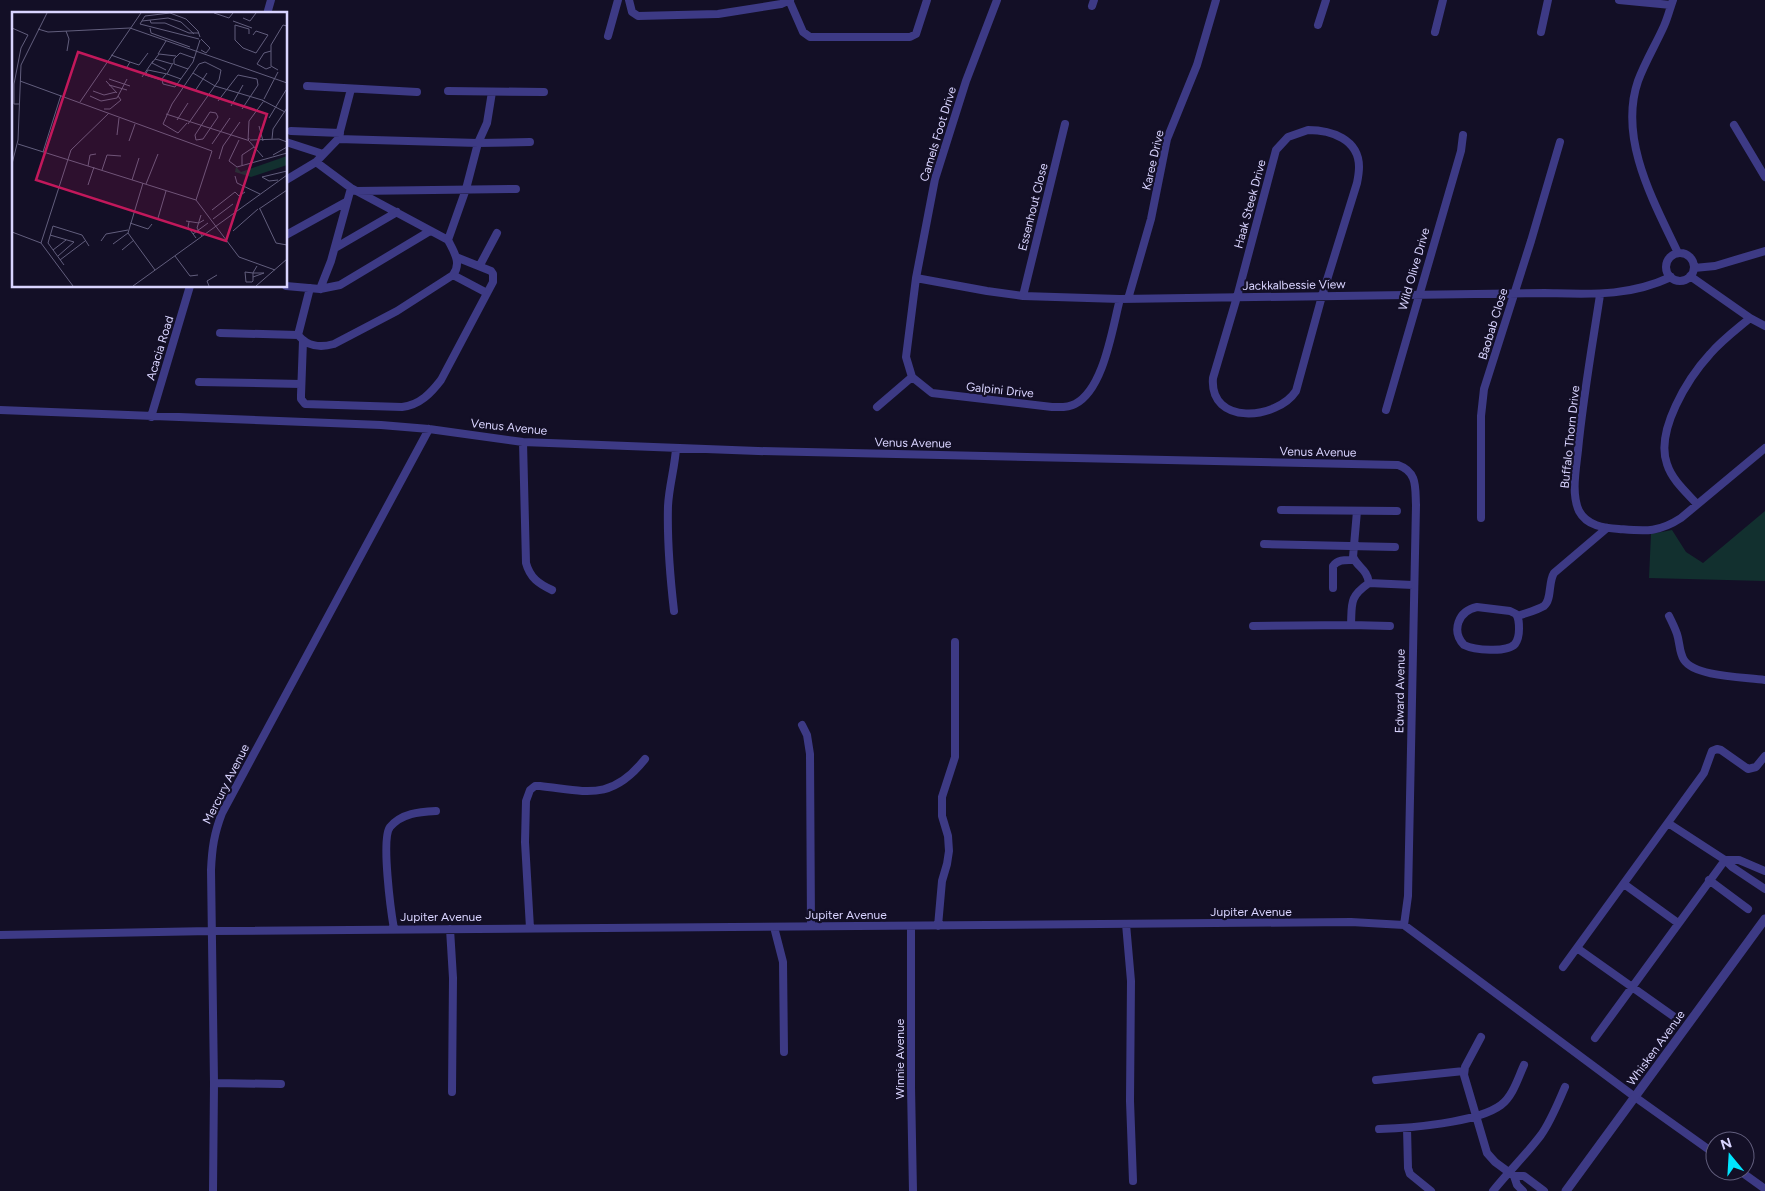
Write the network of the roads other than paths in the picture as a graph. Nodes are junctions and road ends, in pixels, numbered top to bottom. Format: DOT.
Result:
graph roads {
  1 [pos="618,0"];
  2 [pos="630,0"];
  3 [pos="789,0"];
  4 [pos="927,0"];
  5 [pos="996,0"];
  6 [pos="1216,0"];
  7 [pos="1326,0"];
  8 [pos="1443,0"];
  9 [pos="1548,0"];
  10 [pos="1619,0"];
  11 [pos="1672,3"];
  12 [pos="1318,25"];
  13 [pos="1435,32"];
  14 [pos="1541,32"];
  15 [pos="608,36"];
  16 [pos="307,86"];
  17 [pos="351,89"];
  18 [pos="448,91"];
  19 [pos="416,92"];
  20 [pos="492,92"];
  21 [pos="544,92"];
  22 [pos="1065,124"];
  23 [pos="1734,125"];
  24 [pos="291,132"];
  25 [pos="1463,135"];
  26 [pos="339,136"];
  27 [pos="530,142"];
  28 [pos="1560,142"];
  29 [pos="288,143"];
  30 [pos="478,143"];
  31 [pos="323,154"];
  32 [pos="316,162"];
  33 [pos="1765,177"];
  34 [pos="288,179"];
  35 [pos="466,189"];
  36 [pos="516,189"];
  37 [pos="354,190"];
  38 [pos="346,202"];
  39 [pos="396,212"];
  40 [pos="430,230"];
  41 [pos="497,233"];
  42 [pos="288,234"];
  43 [pos="448,240"];
  44 [pos="335,248"];
  45 [pos="1765,251"];
  46 [pos="1678,253"];
  47 [pos="456,257"];
  48 [pos="480,266"];
  49 [pos="1694,268"];
  50 [pos="453,275"];
  51 [pos="1690,276"];
  52 [pos="1670,277"];
  53 [pos="916,278"];
  54 [pos="288,286"];
  55 [pos="189,288"];
  56 [pos="310,288"];
  57 [pos="320,289"];
  58 [pos="487,293"];
  59 [pos="1514,294"];
  60 [pos="1418,295"];
  61 [pos="1600,295"];
  62 [pos="1023,296"];
  63 [pos="1322,296"];
  64 [pos="1237,297"];
  65 [pos="1124,299"];
  66 [pos="1750,318"];
  67 [pos="1765,326"];
  68 [pos="220,333"];
  69 [pos="301,338"];
  70 [pos="912,377"];
  71 [pos="199,382"];
  72 [pos="301,384"];
  73 [pos="877,407"];
  74 [pos="0,410"];
  75 [pos="1386,410"];
  76 [pos="151,417"];
  77 [pos="429,429"];
  78 [pos="523,442"];
  79 [pos="676,448"];
  80 [pos="1765,448"];
  81 [pos="1398,465"];
  82 [pos="1697,504"];
  83 [pos="1280,510"];
  84 [pos="1357,511"];
  85 [pos="1396,511"];
  86 [pos="1481,518"];
  87 [pos="1607,528"];
  88 [pos="1264,544"];
  89 [pos="1354,547"];
  90 [pos="1394,547"];
  91 [pos="1354,560"];
  92 [pos="1369,583"];
  93 [pos="1413,585"];
  94 [pos="1333,588"];
  95 [pos="552,590"];
  96 [pos="674,611"];
  97 [pos="1518,616"];
  98 [pos="1669,616"];
  99 [pos="1253,626"];
  100 [pos="1351,626"];
  101 [pos="1390,626"];
  102 [pos="955,642"];
  103 [pos="1765,680"];
  104 [pos="802,725"];
  105 [pos="1765,756"];
  106 [pos="645,759"];
  107 [pos="436,811"];
  108 [pos="1668,823"];
  109 [pos="1725,860"];
  110 [pos="1765,872"];
  111 [pos="1710,880"];
  112 [pos="1624,884"];
  113 [pos="1765,889"];
  114 [pos="1748,909"];
  115 [pos="1765,919"];
  116 [pos="1678,923"];
  117 [pos="1126,924"];
  118 [pos="1404,925"];
  119 [pos="810,926"];
  120 [pos="911,926"];
  121 [pos="938,926"];
  122 [pos="774,927"];
  123 [pos="450,928"];
  124 [pos="530,928"];
  125 [pos="394,929"];
  126 [pos="212,931"];
  127 [pos="0,935"];
  128 [pos="1577,948"];
  129 [pos="1563,967"];
  130 [pos="1632,988"];
  131 [pos="1673,1016"];
  132 [pos="1481,1036"];
  133 [pos="1595,1038"];
  134 [pos="784,1052"];
  135 [pos="1524,1065"];
  136 [pos="1464,1071"];
  137 [pos="1376,1080"];
  138 [pos="214,1083"];
  139 [pos="281,1084"];
  140 [pos="1565,1087"];
  141 [pos="452,1092"];
  142 [pos="1635,1097"];
  143 [pos="1476,1117"];
  144 [pos="1407,1128"];
  145 [pos="1379,1129"];
  146 [pos="1705,1147"];
  147 [pos="1511,1174"];
  148 [pos="1133,1181"];
  149 [pos="1754,1181"];
  150 [pos="1765,1189"];
  151 [pos="1542,1190"];
  152 [pos="213,1191"];
  153 [pos="912,1191"];
  154 [pos="1431,1191"];
  155 [pos="1492,1191"];
  156 [pos="1523,1191"];
  157 [pos="1566,1191"];
  1 -- 15 [label="street"];
  2 -- 3 [label="street"];
  3 -- 4 [label="street"];
  5 -- 53 [label="street, Camels Foot Drive"];
  6 -- 65 [label="street, Karee Drive"];
  7 -- 12 [label="street"];
  8 -- 13 [label="street"];
  9 -- 14 [label="street"];
  10 -- 11 [label="street"];
  11 -- 46 [label="street"];
  16 -- 17 [label="street"];
  17 -- 19 [label="street"];
  17 -- 26 [label="street"];
  18 -- 20 [label="street"];
  20 -- 21 [label="street"];
  20 -- 30 [label="street"];
  22 -- 62 [label="street, Essenhout Close"];
  23 -- 33 [label="street"];
  24 -- 26 [label="street"];
  25 -- 60 [label="street, Wild Olive Drive"];
  26 -- 30 [label="street"];
  26 -- 31 [label="street"];
  27 -- 30 [label="street"];
  28 -- 59 [label="street, Baobab Close"];
  29 -- 31 [label="street"];
  30 -- 35 [label="street"];
  31 -- 32 [label="street"];
  32 -- 34 [label="street"];
  32 -- 37 [label="street"];
  35 -- 36 [label="street"];
  35 -- 37 [label="street"];
  35 -- 43 [label="street"];
  37 -- 38 [label="street"];
  37 -- 39 [label="street"];
  38 -- 42 [label="street"];
  38 -- 44 [label="street"];
  39 -- 40 [label="street"];
  39 -- 44 [label="street"];
  40 -- 43 [label="street"];
  40 -- 57 [label="street"];
  41 -- 48 [label="street"];
  43 -- 47 [label="street"];
  44 -- 57 [label="street"];
  45 -- 49 [label="street"];
  46 -- 49 [label="street"];
  46 -- 52 [label="street"];
  47 -- 48 [label="street"];
  47 -- 50 [label="street"];
  48 -- 58 [label="street"];
  49 -- 51 [label="street"];
  50 -- 58 [label="street"];
  50 -- 69 [label="street"];
  51 -- 52 [label="street"];
  51 -- 66 [label="street"];
  52 -- 61 [label="street, Jackkalbessie View"];
  53 -- 62 [label="street, Jackkalbessie View"];
  53 -- 70 [label="street"];
  54 -- 56 [label="street"];
  55 -- 76 [label="street, Acacia Road"];
  56 -- 57 [label="street"];
  56 -- 69 [label="street"];
  58 -- 72 [label="street"];
  59 -- 60 [label="street, Jackkalbessie View"];
  59 -- 61 [label="street, Jackkalbessie View"];
  59 -- 86 [label="street, Baobab Close"];
  60 -- 63 [label="street, Jackkalbessie View"];
  60 -- 75 [label="street, Wild Olive Drive"];
  61 -- 87 [label="street, Buffalo Thorn Drive"];
  62 -- 65 [label="street, Jackkalbessie View"];
  63 -- 64 [label="street, Jackkalbessie View"];
  63 -- 64 [label="street, Haak Steek Drive"];
  63 -- 64 [label="street, Haak Steek Drive"];
  64 -- 65 [label="street, Jackkalbessie View"];
  65 -- 70 [label="street, Galpini Drive"];
  66 -- 67 [label="street"];
  66 -- 82 [label="street"];
  68 -- 69 [label="street"];
  69 -- 72 [label="street"];
  70 -- 73 [label="street"];
  71 -- 72 [label="street"];
  74 -- 76 [label="street, Venus Avenue"];
  76 -- 77 [label="street, Venus Avenue"];
  77 -- 78 [label="street, Venus Avenue"];
  77 -- 126 [label="street, Mercury Avenue"];
  78 -- 79 [label="street, Venus Avenue"];
  78 -- 95 [label="street"];
  79 -- 81 [label="street, Venus Avenue"];
  79 -- 96 [label="street"];
  80 -- 82 [label="street, Buffalo Thorn Drive"];
  81 -- 93 [label="street, Edward Avenue"];
  82 -- 87 [label="street, Buffalo Thorn Drive"];
  83 -- 84 [label="street"];
  84 -- 85 [label="street"];
  84 -- 89 [label="street"];
  87 -- 97 [label="street"];
  88 -- 89 [label="street"];
  89 -- 90 [label="street"];
  89 -- 91 [label="street"];
  91 -- 92 [label="street"];
  91 -- 94 [label="street"];
  92 -- 93 [label="street"];
  92 -- 100 [label="street"];
  93 -- 118 [label="street, Edward Avenue"];
  97 -- 97 [label="street"];
  98 -- 103 [label="street"];
  99 -- 100 [label="street"];
  100 -- 101 [label="street"];
  102 -- 121 [label="street"];
  104 -- 119 [label="street"];
  105 -- 108 [label="street"];
  106 -- 124 [label="street"];
  107 -- 125 [label="street"];
  108 -- 109 [label="street"];
  108 -- 112 [label="street"];
  109 -- 110 [label="street"];
  109 -- 111 [label="street"];
  109 -- 113 [label="street"];
  111 -- 114 [label="street"];
  111 -- 116 [label="street"];
  112 -- 116 [label="street"];
  112 -- 128 [label="street"];
  115 -- 142 [label="street, Whisken Avenue"];
  116 -- 130 [label="street"];
  117 -- 118 [label="street, Jupiter Avenue"];
  117 -- 121 [label="street, Jupiter Avenue"];
  117 -- 148 [label="street"];
  118 -- 142 [label="street"];
  119 -- 120 [label="street, Jupiter Avenue"];
  119 -- 122 [label="street, Jupiter Avenue"];
  120 -- 121 [label="street, Jupiter Avenue"];
  120 -- 153 [label="street, Winnie Avenue"];
  122 -- 124 [label="street, Jupiter Avenue"];
  122 -- 134 [label="street"];
  123 -- 124 [label="street, Jupiter Avenue"];
  123 -- 125 [label="street, Jupiter Avenue"];
  123 -- 141 [label="street"];
  125 -- 126 [label="street, Jupiter Avenue"];
  126 -- 127 [label="street, Jupiter Avenue"];
  126 -- 138 [label="street, Mercury Avenue"];
  128 -- 129 [label="street"];
  128 -- 130 [label="street"];
  130 -- 131 [label="street"];
  130 -- 133 [label="street"];
  132 -- 136 [label="street"];
  135 -- 143 [label="street"];
  136 -- 137 [label="street"];
  136 -- 143 [label="street"];
  138 -- 139 [label="street"];
  138 -- 152 [label="street, Mercury Avenue"];
  140 -- 147 [label="street"];
  142 -- 146 [label="street"];
  142 -- 157 [label="street, Whisken Avenue"];
  143 -- 144 [label="street"];
  143 -- 147 [label="street"];
  144 -- 145 [label="street"];
  144 -- 154 [label="street"];
  147 -- 151 [label="street"];
  147 -- 155 [label="street"];
  147 -- 156 [label="street"];
  149 -- 150 [label="street"];
}
